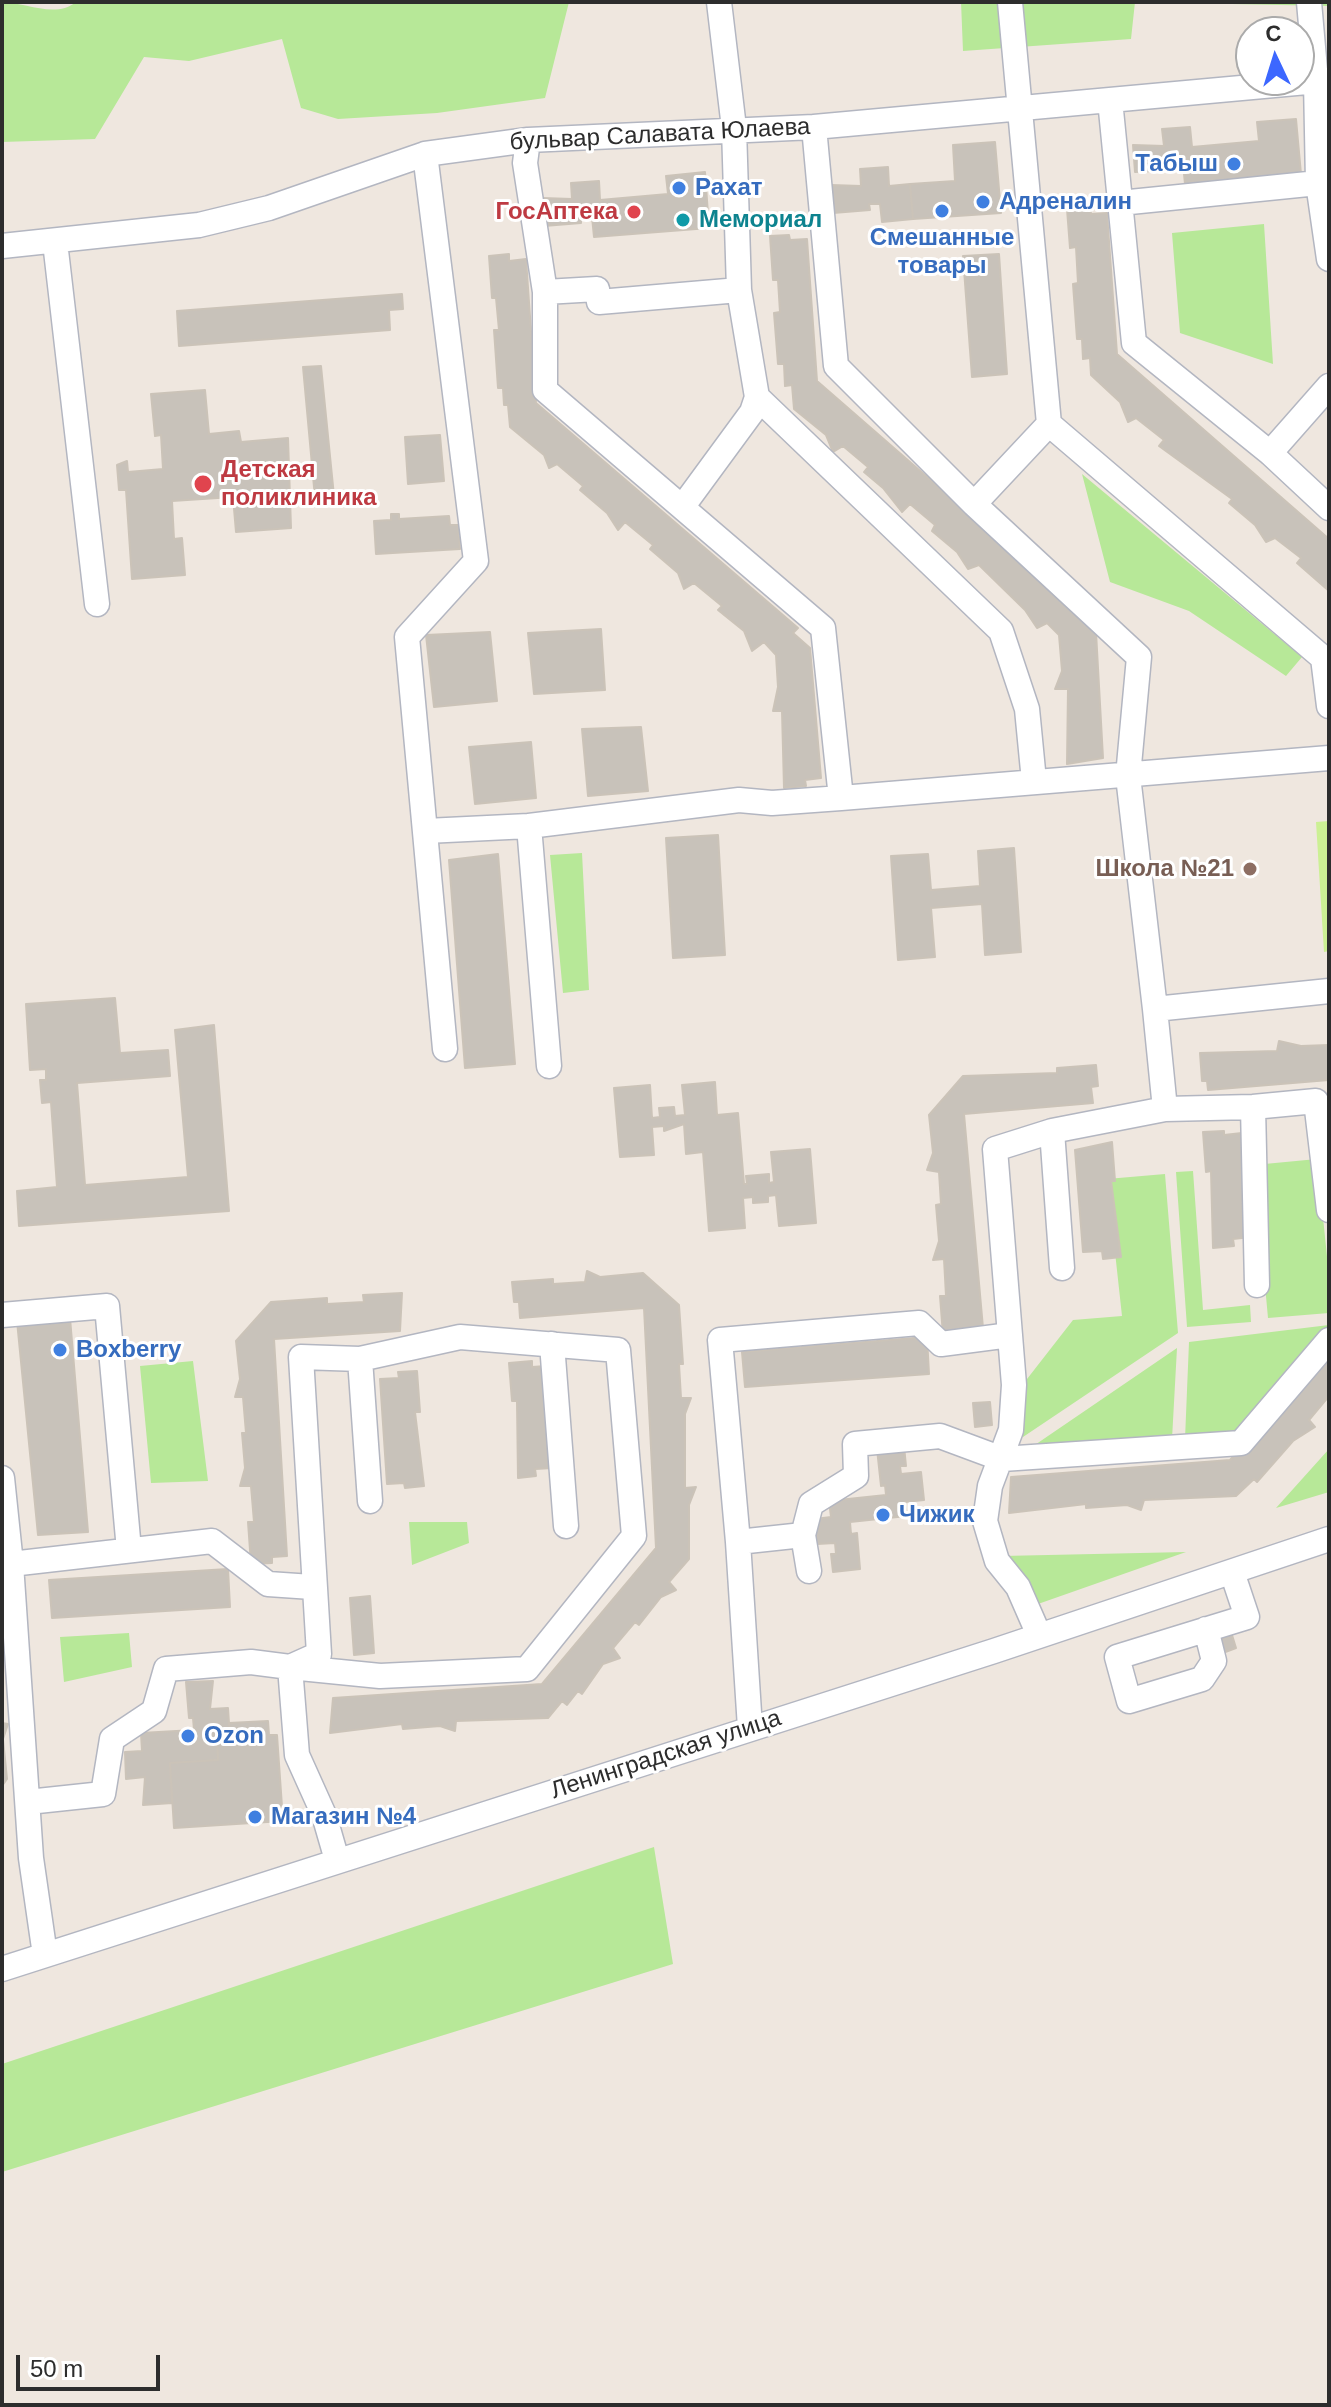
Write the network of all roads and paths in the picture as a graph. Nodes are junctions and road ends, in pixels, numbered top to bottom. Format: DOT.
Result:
graph roads {
  1 [pos="719,2"];
  2 [pos="1010,2"];
  3 [pos="1309,2"];
  4 [pos="1322,80"];
  5 [pos="1110,100"];
  6 [pos="1022,106"];
  7 [pos="814,127"];
  8 [pos="734,128"];
  9 [pos="528,140"];
  10 [pos="425,154"];
  11 [pos="1318,183"];
  12 [pos="1120,203"];
  13 [pos="55,242"];
  14 [pos="2,246"];
  15 [pos="1329,259"];
  16 [pos="739,290"];
  17 [pos="545,292"];
  18 [pos="1329,386"];
  19 [pos="757,397"];
  20 [pos="1049,424"];
  21 [pos="1270,453"];
  22 [pos="974,504"];
  23 [pos="683,506"];
  24 [pos="1329,508"];
  25 [pos="97,604"];
  26 [pos="1329,706"];
  27 [pos="1329,758"];
  28 [pos="1128,776"];
  29 [pos="1034,781"];
  30 [pos="841,798"];
  31 [pos="529,826"];
  32 [pos="426,831"];
  33 [pos="1329,991"];
  34 [pos="1155,1009"];
  35 [pos="445,1049"];
  36 [pos="549,1066"];
  37 [pos="1253,1107"];
  38 [pos="1165,1109"];
  39 [pos="1052,1131"];
  40 [pos="1329,1210"];
  41 [pos="1062,1268"];
  42 [pos="1257,1285"];
  43 [pos="2,1315"];
  44 [pos="1010,1335"];
  45 [pos="1329,1340"];
  46 [pos="552,1344"];
  47 [pos="360,1359"];
  48 [pos="1002,1459"];
  49 [pos="2,1480"];
  50 [pos="370,1501"];
  51 [pos="566,1526"];
  52 [pos="803,1535"];
  53 [pos="1329,1539"];
  54 [pos="738,1542"];
  55 [pos="129,1550"];
  56 [pos="11,1564"];
  57 [pos="809,1571"];
  58 [pos="1232,1572"];
  59 [pos="312,1587"];
  60 [pos="1206,1629"];
  61 [pos="1039,1635"];
  62 [pos="290,1667"];
  63 [pos="750,1728"];
  64 [pos="28,1802"];
  65 [pos="337,1860"];
  66 [pos="45,1955"];
  67 [pos="2,1969"];
  1 -- 8 [label="street"];
  2 -- 6 [label="street"];
  3 -- 4 [label="street"];
  4 -- 5 [label="street, бульвар Салавата Юлаева"];
  4 -- 11 [label="street"];
  5 -- 6 [label="street, бульвар Салавата Юлаева"];
  5 -- 12 [label="street"];
  6 -- 7 [label="street, бульвар Салавата Юлаева"];
  6 -- 20 [label="street"];
  7 -- 8 [label="street, бульвар Салавата Юлаева"];
  7 -- 22 [label="street"];
  8 -- 9 [label="street, бульвар Салавата Юлаева"];
  8 -- 16 [label="street"];
  9 -- 10 [label="street, бульвар Салавата Юлаева"];
  9 -- 17 [label="street"];
  10 -- 13 [label="street, бульвар Салавата Юлаева"];
  10 -- 32 [label="street"];
  11 -- 12 [label="street"];
  11 -- 15 [label="street"];
  12 -- 21 [label="street"];
  13 -- 14 [label="street, бульвар Салавата Юлаева"];
  13 -- 25 [label="street"];
  16 -- 17 [label="street"];
  16 -- 19 [label="street"];
  17 -- 23 [label="street"];
  18 -- 21 [label="street"];
  19 -- 23 [label="street"];
  19 -- 29 [label="street"];
  20 -- 22 [label="street"];
  20 -- 26 [label="street"];
  21 -- 24 [label="street"];
  22 -- 28 [label="street"];
  23 -- 30 [label="street"];
  27 -- 28 [label="street"];
  28 -- 29 [label="street"];
  28 -- 34 [label="street"];
  29 -- 30 [label="street"];
  30 -- 31 [label="street"];
  31 -- 32 [label="street"];
  31 -- 36 [label="street"];
  32 -- 35 [label="street"];
  33 -- 34 [label="street"];
  34 -- 38 [label="street"];
  37 -- 38 [label="street"];
  37 -- 40 [label="street"];
  37 -- 42 [label="street"];
  38 -- 39 [label="street"];
  39 -- 41 [label="street"];
  39 -- 44 [label="street"];
  43 -- 55 [label="street"];
  44 -- 48 [label="street"];
  44 -- 54 [label="street"];
  45 -- 48 [label="street"];
  46 -- 47 [label="street"];
  46 -- 51 [label="street"];
  46 -- 62 [label="street"];
  47 -- 50 [label="street"];
  47 -- 59 [label="street"];
  48 -- 52 [label="street"];
  48 -- 61 [label="street"];
  49 -- 56 [label="street"];
  52 -- 54 [label="street"];
  52 -- 57 [label="street"];
  53 -- 58 [label="street, Ленинградская улица"];
  54 -- 63 [label="street"];
  55 -- 56 [label="street"];
  55 -- 59 [label="street"];
  56 -- 64 [label="street"];
  58 -- 60 [label="street"];
  58 -- 61 [label="street, Ленинградская улица"];
  59 -- 62 [label="street"];
  61 -- 63 [label="street, Ленинградская улица"];
  62 -- 64 [label="street"];
  62 -- 65 [label="street"];
  63 -- 65 [label="street, Ленинградская улица"];
  64 -- 66 [label="street"];
  65 -- 66 [label="street, Ленинградская улица"];
  66 -- 67 [label="street, Ленинградская улица"];
}
